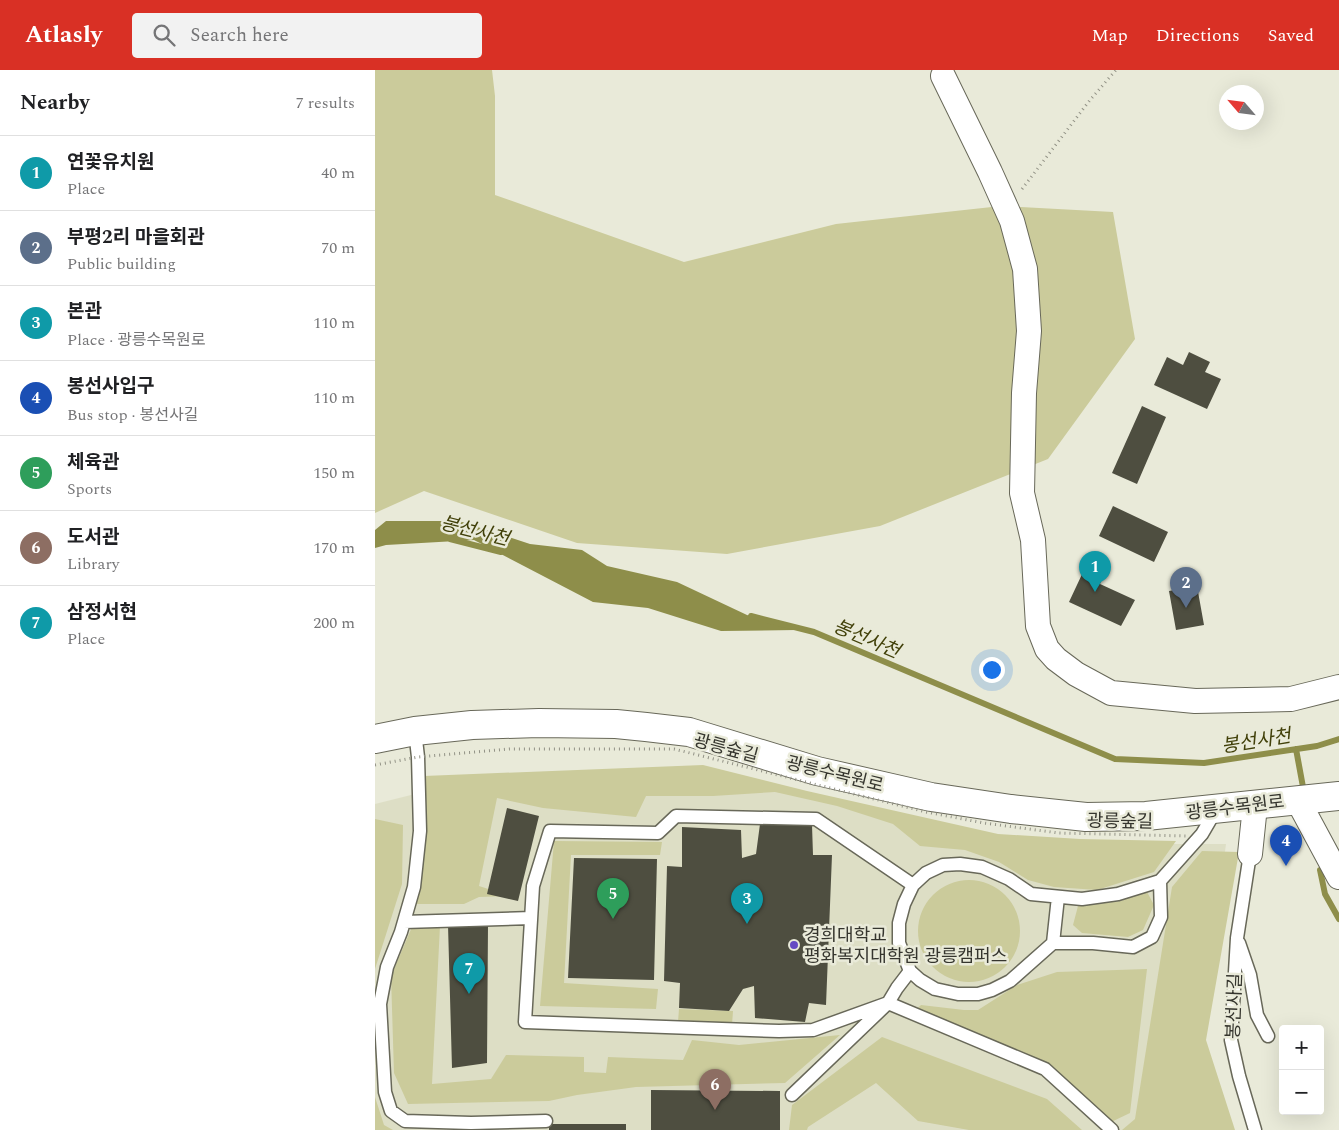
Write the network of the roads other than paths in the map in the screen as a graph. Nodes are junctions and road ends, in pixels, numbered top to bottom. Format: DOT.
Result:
graph roads {
  1 [pos="938,72"];
  2 [pos="1339,687"];
  3 [pos="375,739"];
  4 [pos="417,744"];
  5 [pos="1339,796"];
  6 [pos="1297,800"];
  7 [pos="1255,806"];
  8 [pos="1216,810"];
  9 [pos="1250,854"];
  10 [pos="1339,877"];
  11 [pos="1160,881"];
  12 [pos="913,885"];
  13 [pos="1058,897"];
  14 [pos="531,918"];
  15 [pos="404,922"];
  16 [pos="1237,938"];
  17 [pos="1053,943"];
  18 [pos="910,970"];
  19 [pos="378,999"];
  20 [pos="888,1003"];
  21 [pos="1267,1036"];
  22 [pos="792,1096"];
  23 [pos="546,1121"];
  24 [pos="1112,1130"];
  25 [pos="1255,1130"];
  1 -- 2 [label="street"];
  3 -- 4 [label="street, 광릉수목원로"];
  4 -- 8 [label="street, 광릉수목원로"];
  4 -- 15 [label="lane"];
  5 -- 6 [label="street, 광릉수목원로"];
  6 -- 7 [label="street, 광릉수목원로"];
  6 -- 10 [label="street, 광릉수목원로"];
  7 -- 8 [label="street, 광릉수목원로"];
  7 -- 9 [label="street, 봉선사길"];
  8 -- 11 [label="lane"];
  9 -- 16 [label="lane, 봉선사길"];
  11 -- 13 [label="lane"];
  11 -- 17 [label="lane"];
  12 -- 13 [label="lane"];
  12 -- 14 [label="lane"];
  12 -- 18 [label="lane"];
  13 -- 17 [label="lane"];
  14 -- 15 [label="lane"];
  14 -- 20 [label="lane"];
  15 -- 19 [label="lane"];
  16 -- 21 [label="lane, 봉선사길"];
  16 -- 25 [label="lane, 봉선사길"];
  17 -- 18 [label="lane"];
  18 -- 20 [label="lane"];
  19 -- 23 [label="lane"];
  20 -- 22 [label="lane"];
  20 -- 24 [label="lane"];
}
